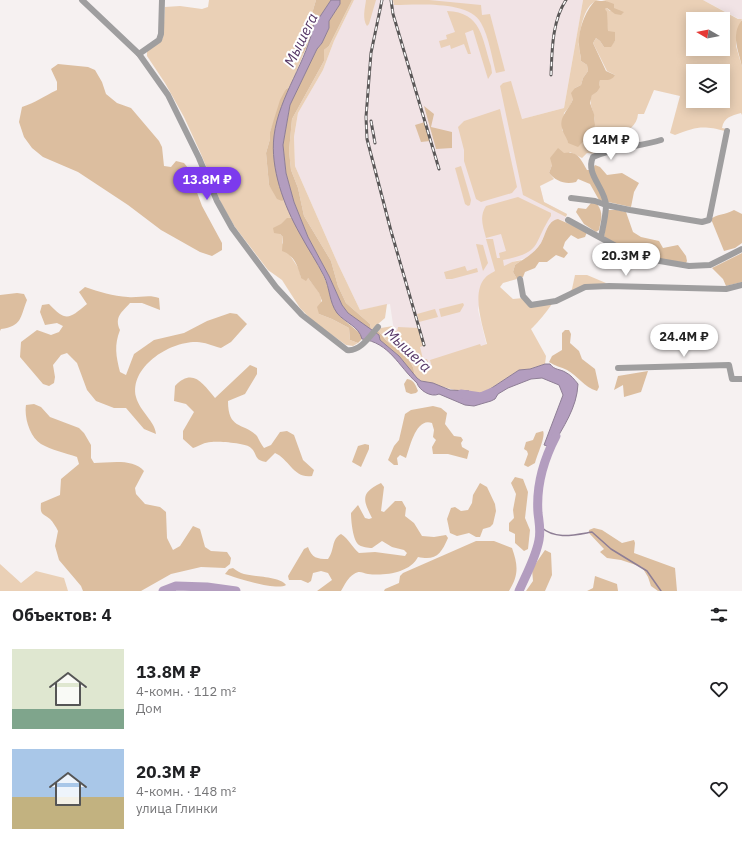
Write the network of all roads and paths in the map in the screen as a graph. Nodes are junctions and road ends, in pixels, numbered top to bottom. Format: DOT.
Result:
graph roads {
  1 [pos="82,0"];
  2 [pos="162,0"];
  3 [pos="139,54"];
  4 [pos="727,130"];
  5 [pos="661,140"];
  6 [pos="571,198"];
  7 [pos="606,205"];
  8 [pos="568,220"];
  9 [pos="601,237"];
  10 [pos="742,249"];
  11 [pos="520,279"];
  12 [pos="742,285"];
  13 [pos="378,327"];
  14 [pos="618,368"];
  15 [pos="742,379"];
  1 -- 3 [label="street"];
  2 -- 3 [label="street"];
  3 -- 13 [label="street"];
  4 -- 7 [label="street"];
  5 -- 7 [label="street"];
  6 -- 7 [label="street"];
  7 -- 9 [label="street"];
  8 -- 9 [label="street"];
  9 -- 10 [label="street"];
  11 -- 12 [label="street"];
  14 -- 15 [label="street"];
}
